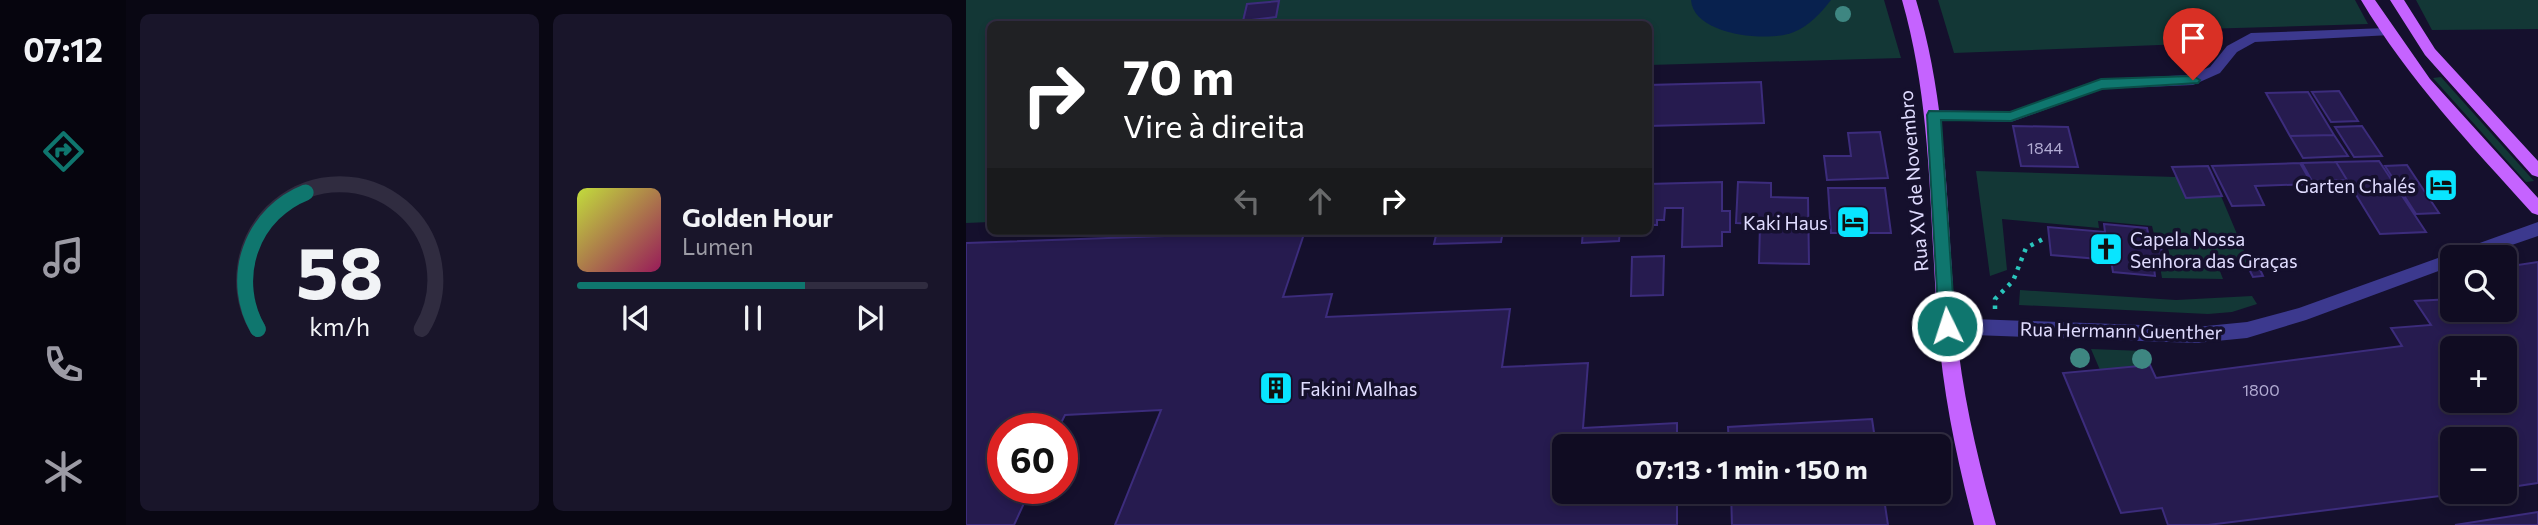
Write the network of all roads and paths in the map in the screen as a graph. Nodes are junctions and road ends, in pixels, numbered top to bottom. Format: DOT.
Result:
graph roads {
  1 [pos="1909,0"];
  2 [pos="2368,0"];
  3 [pos="2397,0"];
  4 [pos="2386,32"];
  5 [pos="2416,32"];
  6 [pos="1934,115"];
  7 [pos="2538,172"];
  8 [pos="2538,209"];
  9 [pos="2538,229"];
  10 [pos="2043,239"];
  11 [pos="2492,245"];
  12 [pos="2440,264"];
  13 [pos="2002,292"];
  14 [pos="1947,326"];
  15 [pos="1985,525"];
  1 -- 6 [label="main road, Rua XV de Novembro"];
  2 -- 4 [label="main road"];
  3 -- 5 [label="main road"];
  4 -- 5 [label="main road"];
  4 -- 6 [label="street"];
  4 -- 8 [label="main road"];
  5 -- 7 [label="main road"];
  6 -- 14 [label="main road, Rua XV de Novembro"];
  9 -- 11 [label="street"];
  10 -- 13 [label="path"];
  12 -- 14 [label="street, Rua Hermann Guenther"];
  14 -- 15 [label="main road, Rua XV de Novembro"];
}
